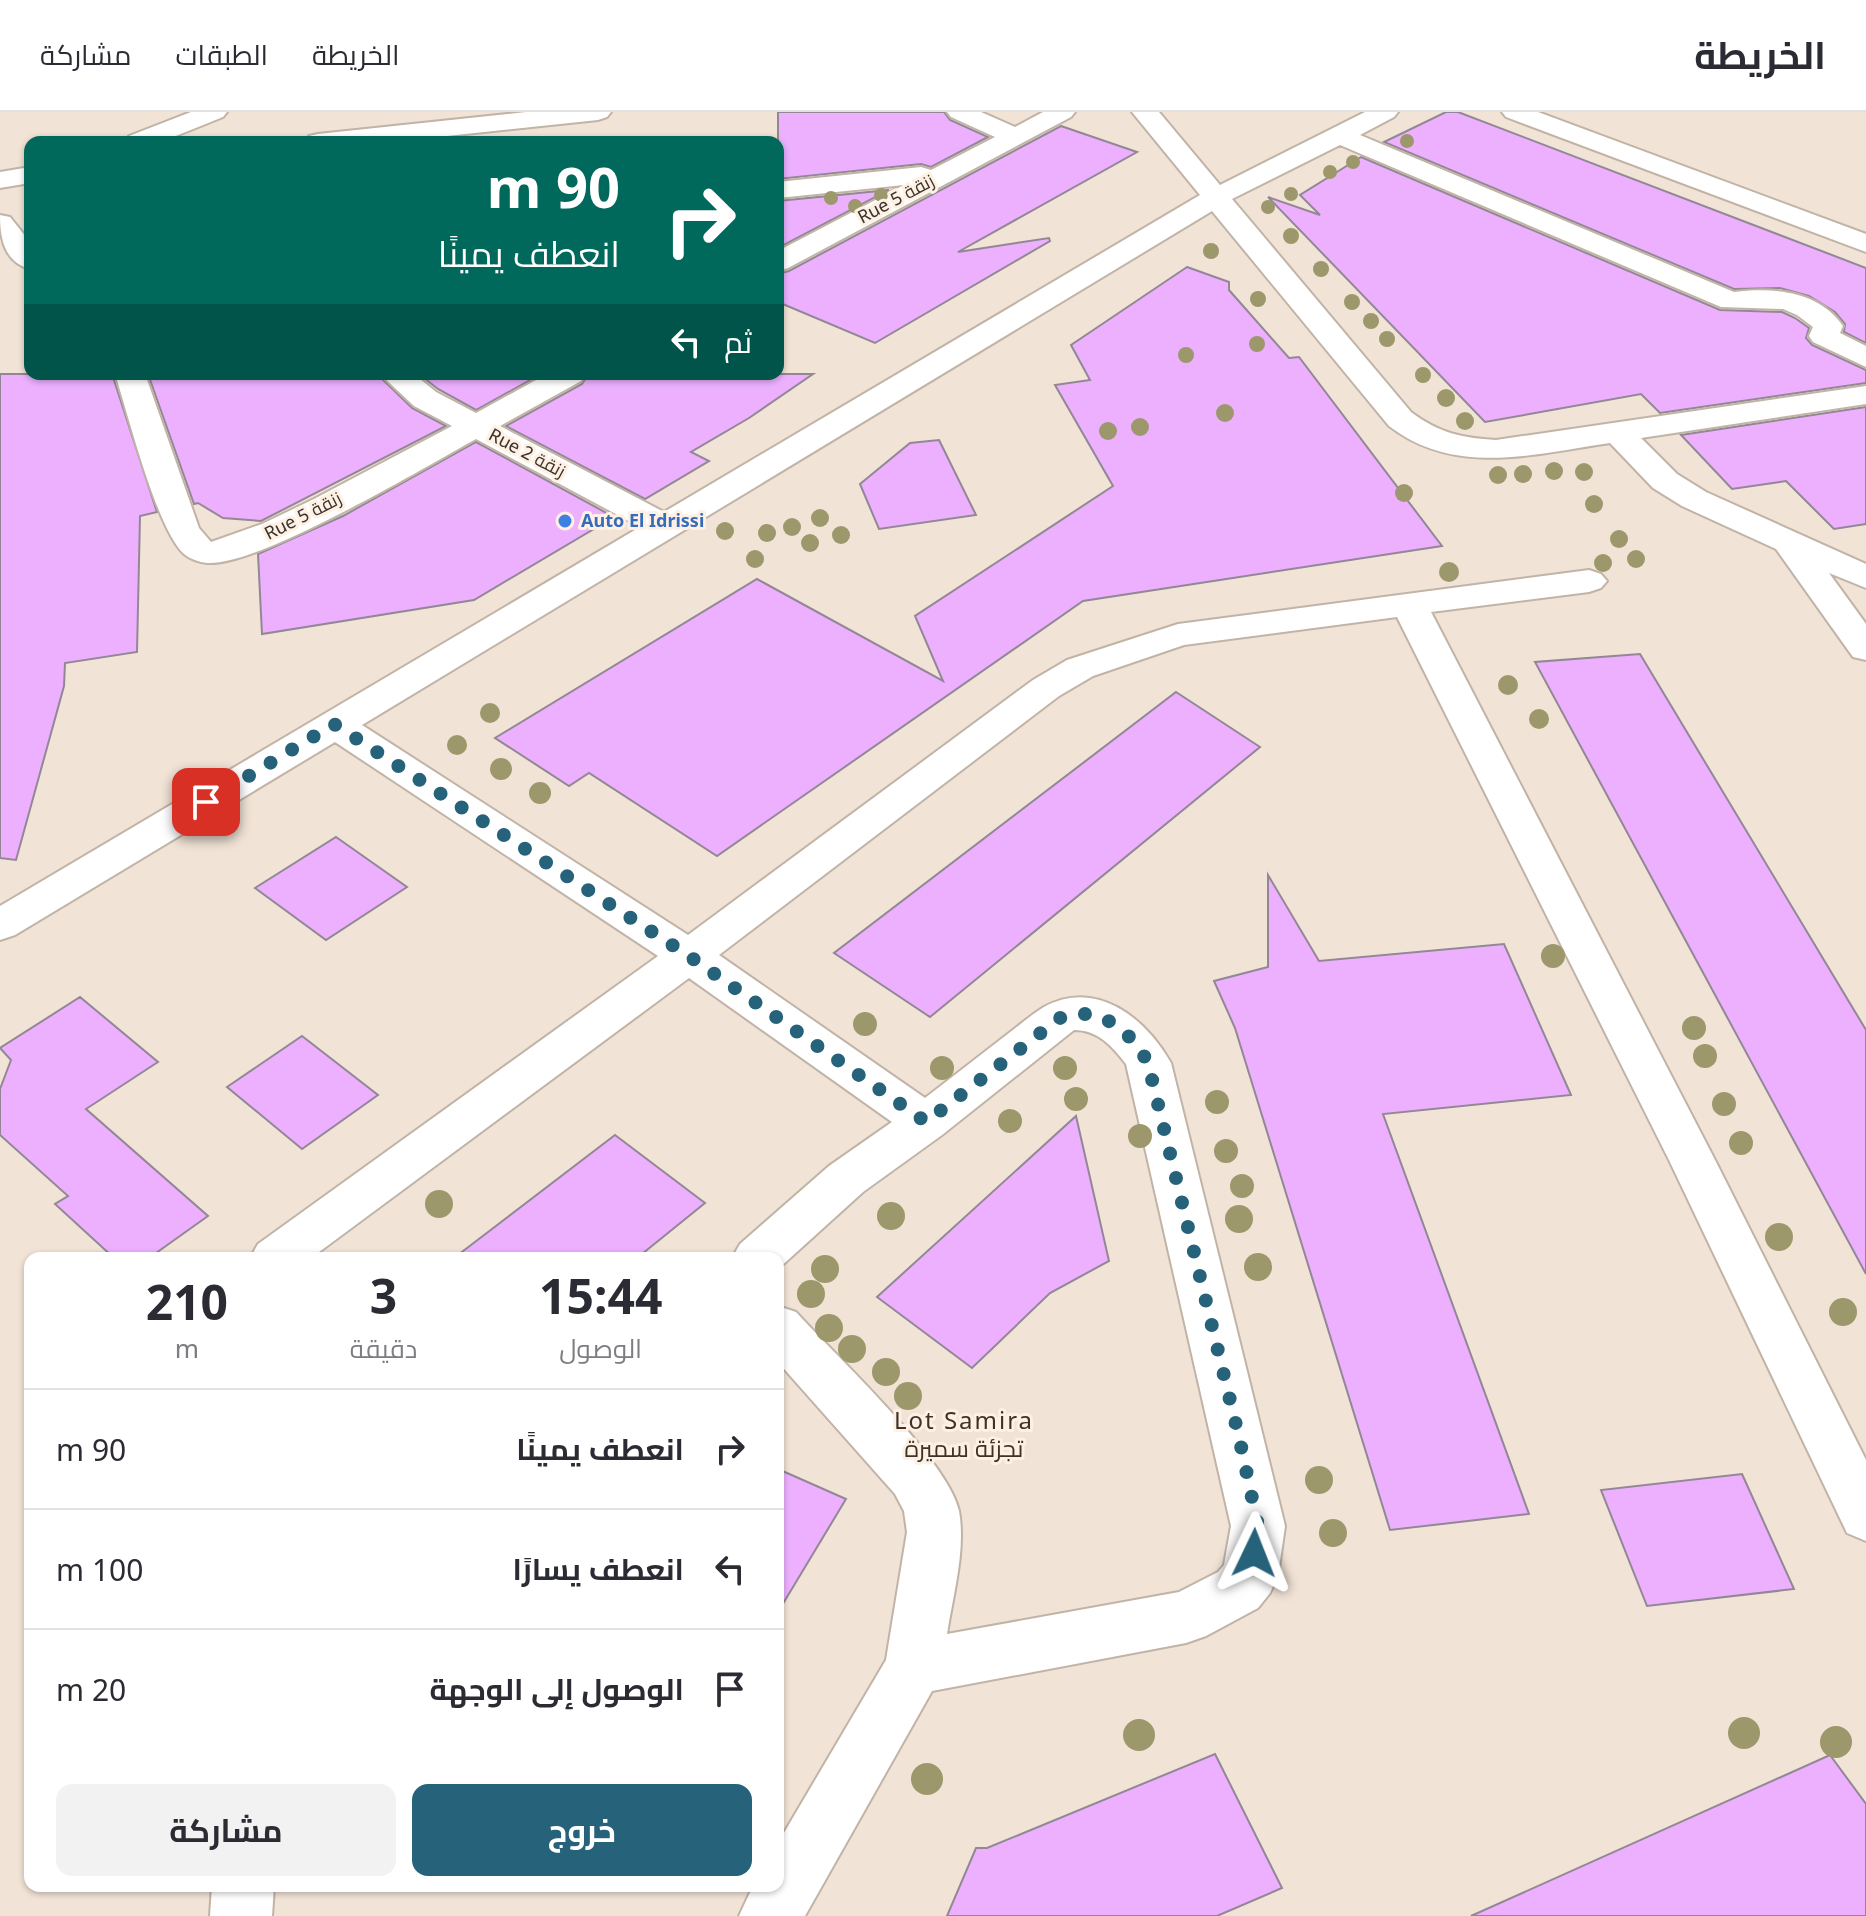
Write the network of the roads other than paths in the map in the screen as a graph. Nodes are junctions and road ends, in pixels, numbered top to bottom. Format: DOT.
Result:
graph roads {
  1 [pos="214,112"];
  2 [pos="598,112"];
  3 [pos="960,112"];
  4 [pos="1062,112"];
  5 [pos="1145,112"];
  6 [pos="1385,112"];
  7 [pos="1515,112"];
  8 [pos="491,133"];
  9 [pos="1339,135"];
  10 [pos="153,136"];
  11 [pos="433,136"];
  12 [pos="1014,136"];
  13 [pos="943,173"];
  14 [pos="24,176"];
  15 [pos="0,180"];
  16 [pos="784,189"];
  17 [pos="1214,198"];
  18 [pos="0,223"];
  19 [pos="1866,244"];
  20 [pos="24,253"];
  21 [pos="784,259"];
  22 [pos="1866,358"];
  23 [pos="132,380"];
  24 [pos="402,380"];
  25 [pos="559,380"];
  26 [pos="1866,395"];
  27 [pos="475,425"];
  28 [pos="1618,433"];
  29 [pos="664,526"];
  30 [pos="1789,543"];
  31 [pos="1866,577"];
  32 [pos="1589,581"];
  33 [pos="1408,603"];
  34 [pos="1866,649"];
  35 [pos="334,724"];
  36 [pos="0,925"];
  37 [pos="689,956"];
  38 [pos="926,1122"];
  39 [pos="283,1252"];
  40 [pos="764,1252"];
  41 [pos="784,1334"];
  42 [pos="1866,1516"];
  43 [pos="914,1667"];
  44 [pos="243,1892"];
  45 [pos="784,1892"];
  46 [pos="784,1892"];
  47 [pos="241,1916"];
  48 [pos="770,1916"];
  1 -- 10 [label="street"];
  2 -- 8 [label="street"];
  3 -- 12 [label="street"];
  4 -- 12 [label="street, Rue 5 زنقة"];
  5 -- 17 [label="street"];
  6 -- 9 [label="street"];
  7 -- 19 [label="street"];
  8 -- 11 [label="street"];
  9 -- 17 [label="street"];
  9 -- 22 [label="street"];
  12 -- 13 [label="street, Rue 5 زنقة"];
  13 -- 16 [label="street"];
  13 -- 21 [label="street, Rue 5 زنقة"];
  14 -- 15 [label="street"];
  17 -- 28 [label="street"];
  17 -- 29 [label="street"];
  18 -- 20 [label="street"];
  23 -- 27 [label="street, Rue 5 زنقة"];
  24 -- 27 [label="street, Rue 2 زنقة"];
  25 -- 27 [label="street, Rue 5 زنقة"];
  26 -- 28 [label="street"];
  27 -- 29 [label="street, Rue 2 زنقة"];
  28 -- 30 [label="street"];
  29 -- 35 [label="street"];
  30 -- 31 [label="street"];
  30 -- 34 [label="street"];
  32 -- 33 [label="street"];
  33 -- 37 [label="street"];
  33 -- 42 [label="street"];
  35 -- 36 [label="street"];
  35 -- 37 [label="street"];
  37 -- 38 [label="street"];
  37 -- 39 [label="street"];
  38 -- 40 [label="street"];
  38 -- 43 [label="street"];
  41 -- 43 [label="street"];
  43 -- 46 [label="street"];
  44 -- 47 [label="street"];
  45 -- 48 [label="street"];
}
